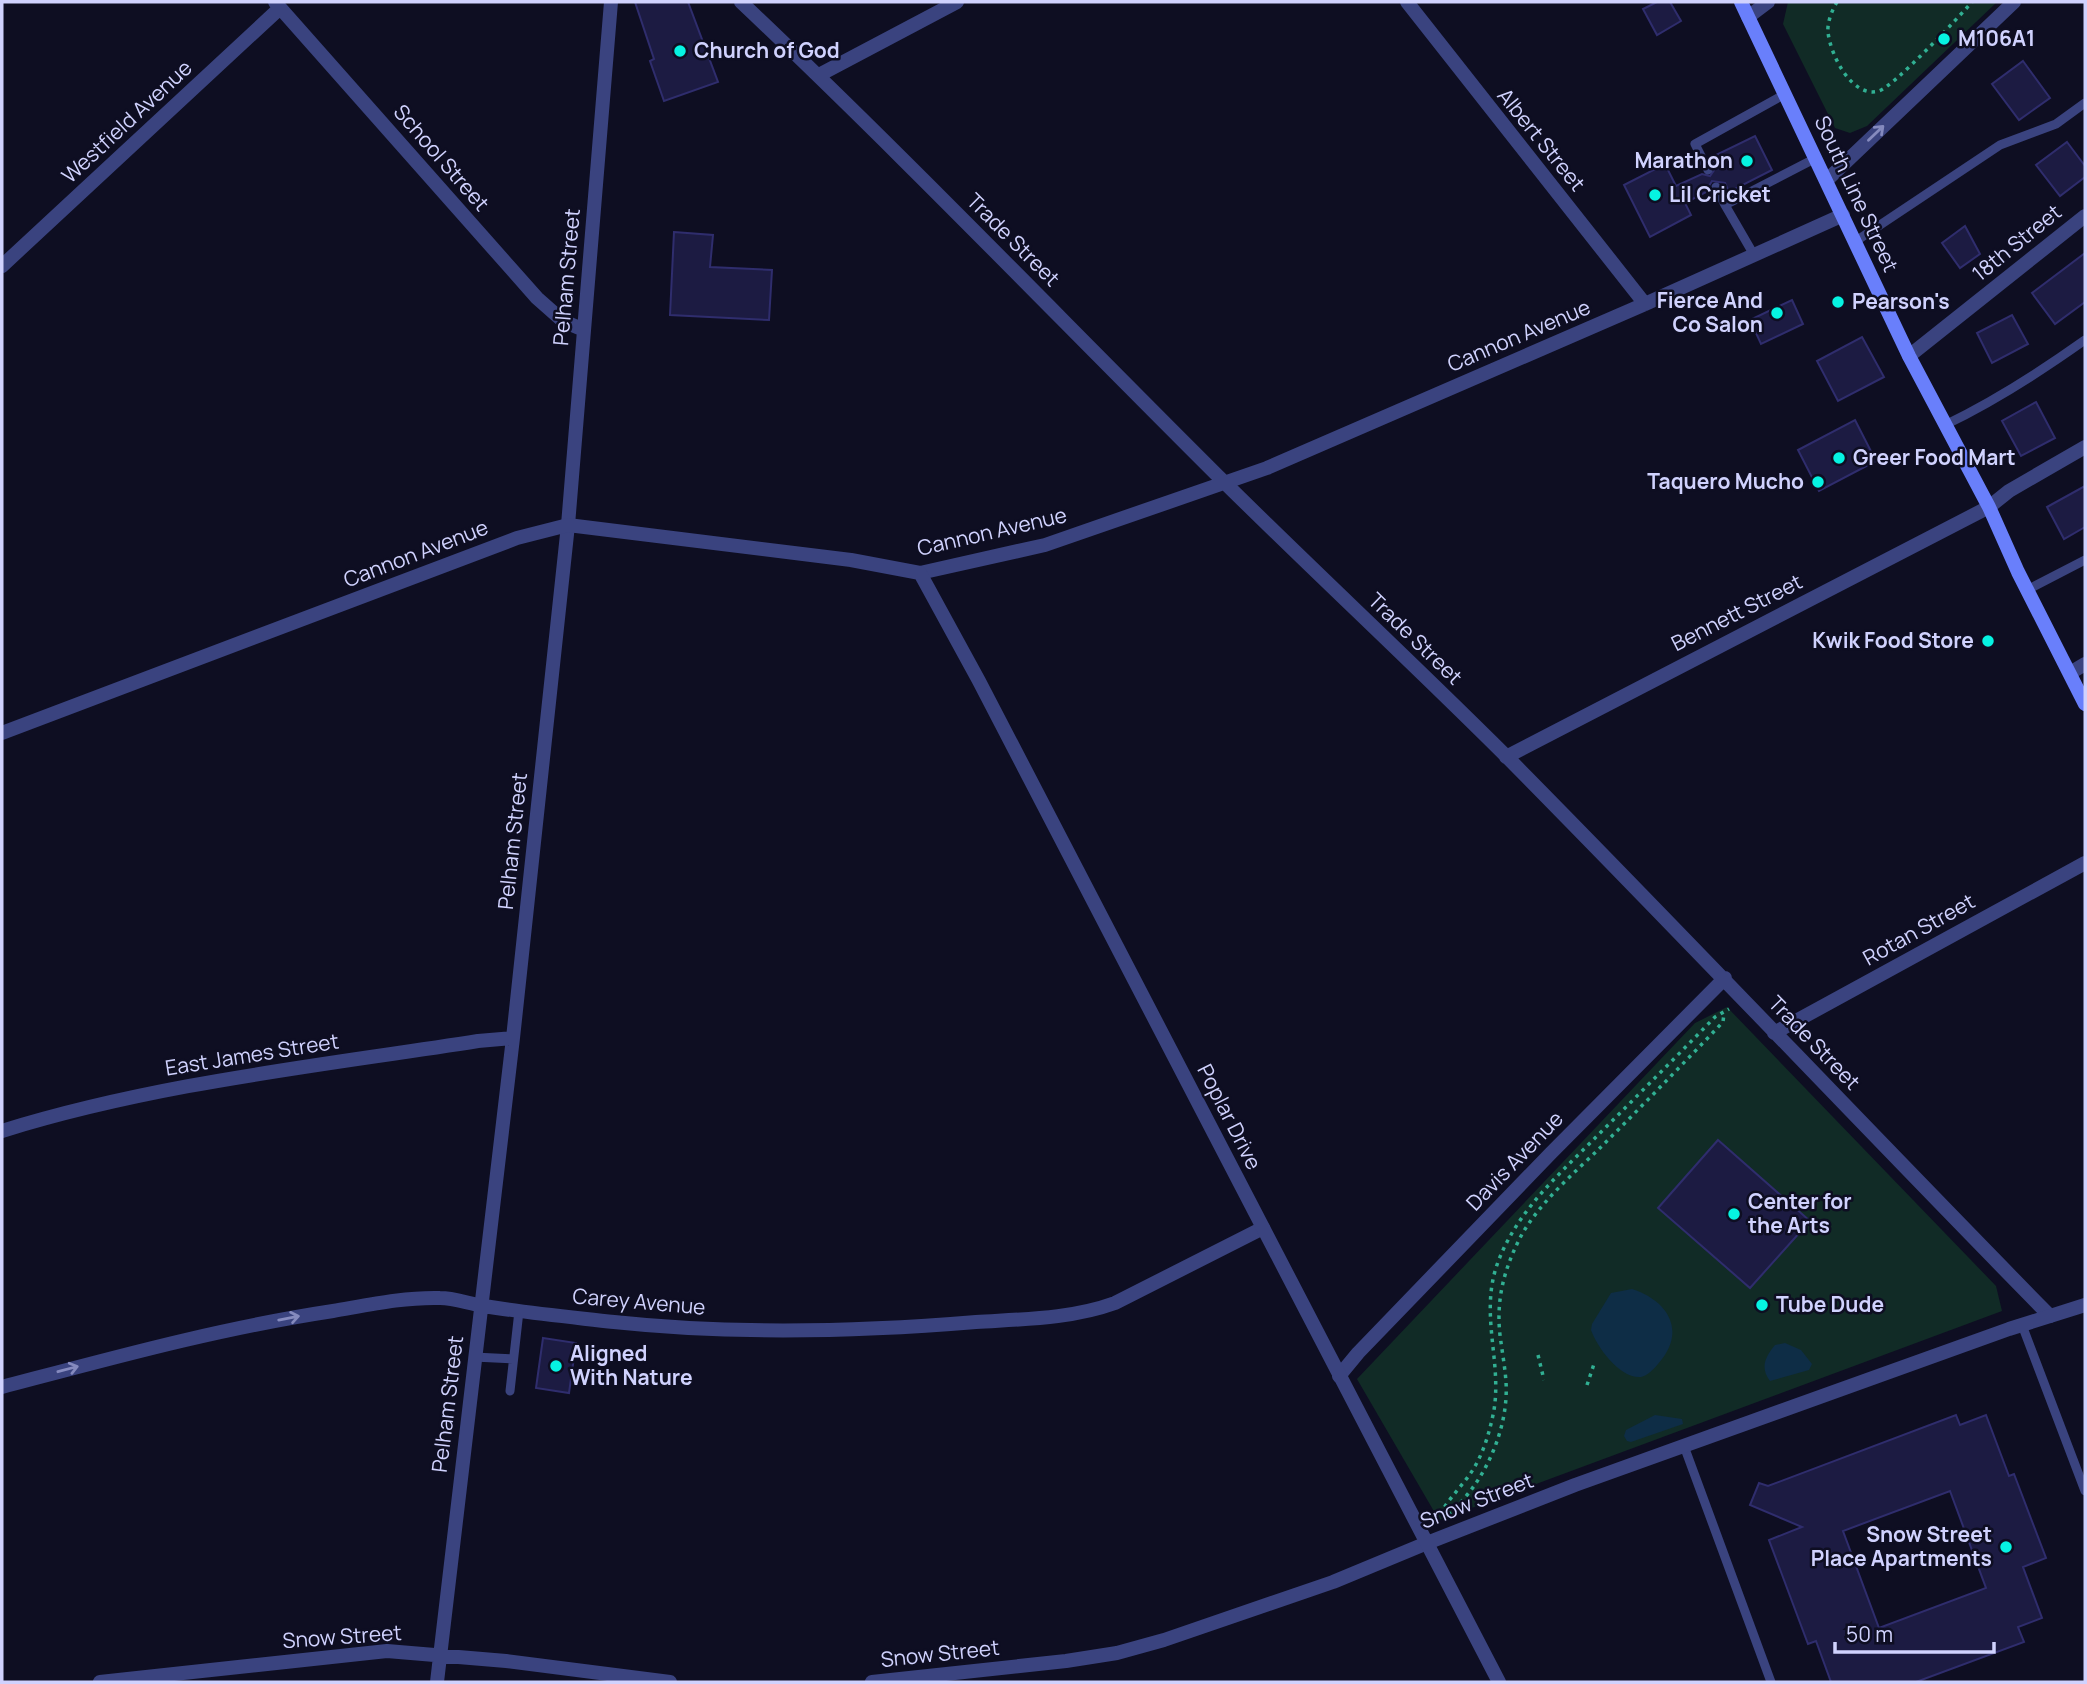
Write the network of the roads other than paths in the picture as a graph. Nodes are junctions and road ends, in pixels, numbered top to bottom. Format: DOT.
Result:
graph roads {
  1 [pos="611,2"];
  2 [pos="741,2"];
  3 [pos="957,2"];
  4 [pos="1407,2"];
  5 [pos="1741,2"];
  6 [pos="1768,2"];
  7 [pos="2014,2"];
  8 [pos="277,5"];
  9 [pos="1748,17"];
  10 [pos="819,75"];
  11 [pos="1786,94"];
  12 [pos="2085,103"];
  13 [pos="1816,158"];
  14 [pos="1708,170"];
  15 [pos="1827,180"];
  16 [pos="1716,187"];
  17 [pos="1726,205"];
  18 [pos="1843,215"];
  19 [pos="2085,216"];
  20 [pos="1856,241"];
  21 [pos="1754,255"];
  22 [pos="2,266"];
  23 [pos="1645,304"];
  24 [pos="584,331"];
  25 [pos="2085,340"];
  26 [pos="1909,356"];
  27 [pos="1945,425"];
  28 [pos="2085,447"];
  29 [pos="1225,482"];
  30 [pos="1989,507"];
  31 [pos="568,525"];
  32 [pos="2085,561"];
  33 [pos="920,573"];
  34 [pos="2027,590"];
  35 [pos="2085,664"];
  36 [pos="2070,673"];
  37 [pos="2085,704"];
  38 [pos="2,733"];
  39 [pos="1506,757"];
  40 [pos="2085,863"];
  41 [pos="1725,978"];
  42 [pos="1774,1033"];
  43 [pos="513,1038"];
  44 [pos="2,1131"];
  45 [pos="1263,1228"];
  46 [pos="480,1306"];
  47 [pos="2085,1306"];
  48 [pos="519,1311"];
  49 [pos="2050,1316"];
  50 [pos="2022,1325"];
  51 [pos="474,1357"];
  52 [pos="513,1359"];
  53 [pos="1339,1376"];
  54 [pos="2,1387"];
  55 [pos="510,1391"];
  56 [pos="1684,1446"];
  57 [pos="2085,1491"];
  58 [pos="1427,1543"];
  59 [pos="440,1655"];
  60 [pos="100,1682"];
  61 [pos="437,1682"];
  62 [pos="670,1682"];
  63 [pos="872,1682"];
  64 [pos="1499,1682"];
  65 [pos="1771,1682"];
  1 -- 24 [label="street, Pelham Street"];
  2 -- 10 [label="street, Trade Street"];
  3 -- 10 [label="street"];
  4 -- 23 [label="street, Albert Street"];
  5 -- 9 [label="main road, South Line Street"];
  6 -- 9 [label="street"];
  15 -- 7 [label="street, one-way"];
  8 -- 22 [label="street, Westfield Avenue"];
  8 -- 24 [label="street, School Street"];
  9 -- 11 [label="main road, South Line Street"];
  10 -- 29 [label="street, Trade Street"];
  11 -- 13 [label="main road, South Line Street"];
  11 -- 14 [label="lane"];
  12 -- 20 [label="lane"];
  13 -- 15 [label="main road, South Line Street"];
  13 -- 17 [label="lane"];
  15 -- 18 [label="main road, South Line Street"];
  16 -- 17 [label="lane"];
  17 -- 21 [label="lane"];
  18 -- 20 [label="main road, South Line Street"];
  18 -- 21 [label="street, Cannon Avenue"];
  19 -- 26 [label="street, 18th Street"];
  20 -- 26 [label="main road, South Line Street"];
  21 -- 23 [label="street, Cannon Avenue"];
  23 -- 29 [label="street, Cannon Avenue"];
  24 -- 31 [label="street, Pelham Street"];
  25 -- 27 [label="lane"];
  26 -- 27 [label="main road, South Line Street"];
  27 -- 30 [label="main road, South Line Street"];
  28 -- 30 [label="street, Bennett Street"];
  29 -- 33 [label="street, Cannon Avenue"];
  29 -- 39 [label="street, Trade Street"];
  30 -- 34 [label="main road, South Line Street"];
  30 -- 39 [label="street, Bennett Street"];
  31 -- 33 [label="street, Cannon Avenue"];
  31 -- 38 [label="street, Cannon Avenue"];
  31 -- 43 [label="street, Pelham Street"];
  32 -- 34 [label="lane"];
  33 -- 45 [label="street, Poplar Drive"];
  34 -- 36 [label="main road, South Line Street"];
  35 -- 36 [label="street"];
  36 -- 37 [label="main road, South Line Street"];
  39 -- 41 [label="street, Trade Street"];
  40 -- 42 [label="street, Rotan Street"];
  41 -- 42 [label="street, Trade Street"];
  41 -- 53 [label="street, Davis Avenue"];
  42 -- 49 [label="street, Trade Street"];
  43 -- 44 [label="street, East James Street"];
  43 -- 46 [label="street, Pelham Street"];
  45 -- 48 [label="street, Carey Avenue"];
  45 -- 53 [label="street, Poplar Drive"];
  46 -- 48 [label="street, Carey Avenue"];
  46 -- 51 [label="street, Pelham Street"];
  54 -- 46 [label="street, Carey Avenue, one-way"];
  47 -- 49 [label="street, Snow Street"];
  48 -- 52 [label="lane"];
  49 -- 50 [label="street, Snow Street"];
  50 -- 56 [label="street, Snow Street"];
  50 -- 57 [label="lane"];
  51 -- 52 [label="lane"];
  51 -- 59 [label="street, Pelham Street"];
  52 -- 55 [label="lane"];
  53 -- 58 [label="street, Poplar Drive"];
  56 -- 58 [label="street, Snow Street"];
  56 -- 65 [label="lane"];
  58 -- 63 [label="street, Snow Street"];
  58 -- 64 [label="street, Poplar Drive"];
  59 -- 60 [label="street, Snow Street"];
  59 -- 61 [label="street, Pelham Street"];
  59 -- 62 [label="street, Snow Street"];
}
